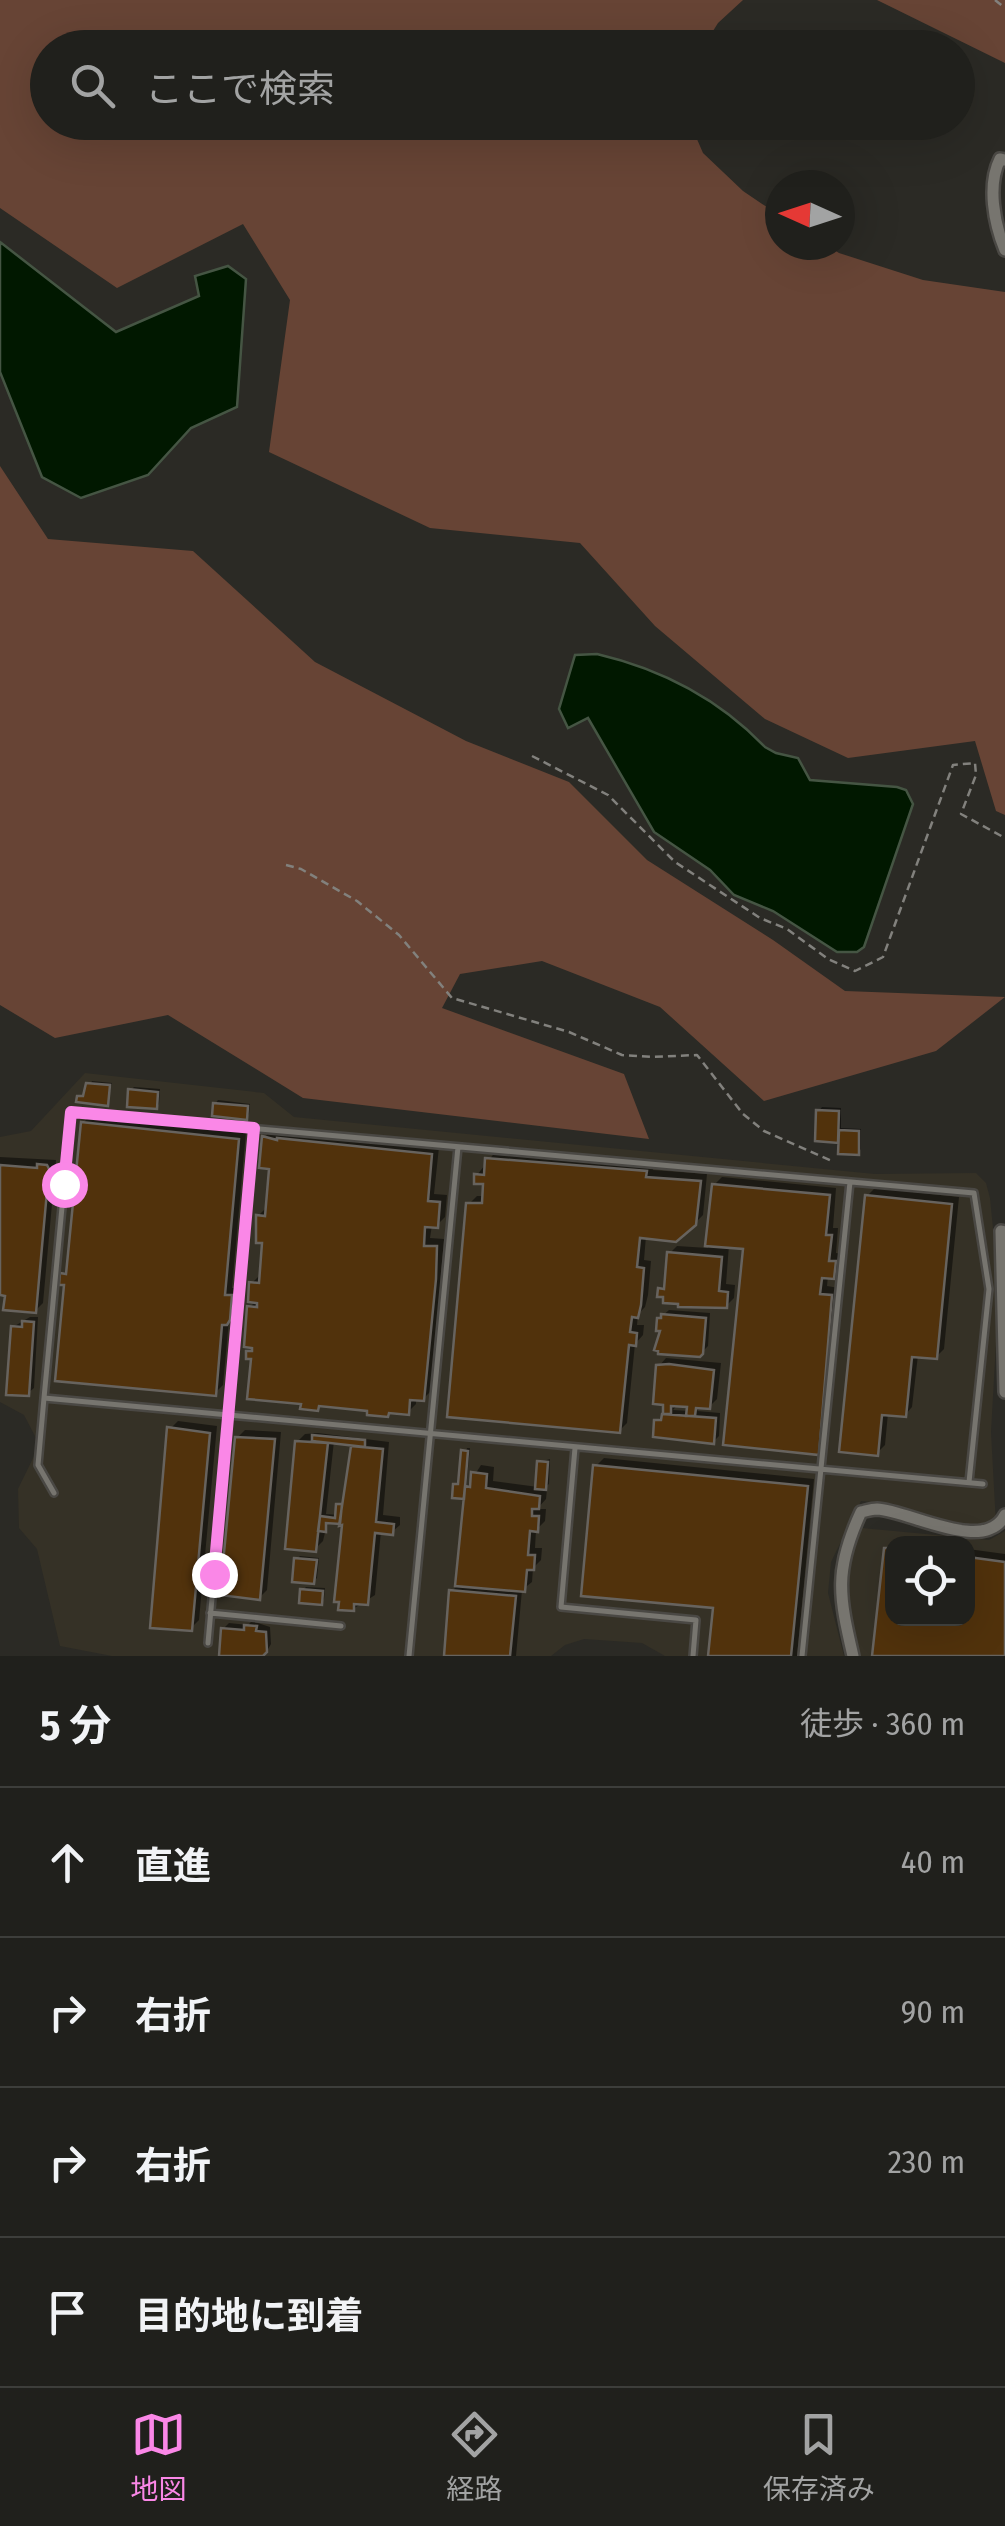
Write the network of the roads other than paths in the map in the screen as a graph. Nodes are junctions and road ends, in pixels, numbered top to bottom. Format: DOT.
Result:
graph roads {
  1 [pos="1005,160"];
  2 [pos="1000,204"];
  3 [pos="1005,250"];
  4 [pos="254,1128"];
  5 [pos="458,1147"];
  6 [pos="850,1182"];
  7 [pos="1003,1232"];
  8 [pos="1005,1392"];
  9 [pos="44,1398"];
  10 [pos="230,1416"];
  11 [pos="429,1435"];
  12 [pos="576,1448"];
  13 [pos="822,1470"];
  14 [pos="969,1482"];
  15 [pos="983,1484"];
  16 [pos="54,1494"];
  17 [pos="1005,1515"];
  18 [pos="210,1613"];
  19 [pos="340,1626"];
  20 [pos="208,1643"];
  21 [pos="409,1656"];
  22 [pos="692,1656"];
  23 [pos="802,1656"];
  24 [pos="853,1656"];
  1 -- 2 [label="street"];
  2 -- 3 [label="street"];
  4 -- 5 [label="lane"];
  4 -- 9 [label="lane"];
  4 -- 10 [label="lane"];
  5 -- 6 [label="lane"];
  5 -- 11 [label="lane"];
  6 -- 13 [label="lane"];
  6 -- 14 [label="lane"];
  7 -- 8 [label="street"];
  9 -- 10 [label="lane"];
  9 -- 16 [label="lane"];
  10 -- 11 [label="lane"];
  10 -- 18 [label="lane"];
  11 -- 12 [label="lane"];
  11 -- 21 [label="lane"];
  12 -- 13 [label="lane"];
  12 -- 22 [label="lane"];
  13 -- 14 [label="lane"];
  13 -- 23 [label="lane"];
  14 -- 15 [label="lane"];
  17 -- 24 [label="street"];
  18 -- 19 [label="lane"];
  18 -- 20 [label="lane"];
}
